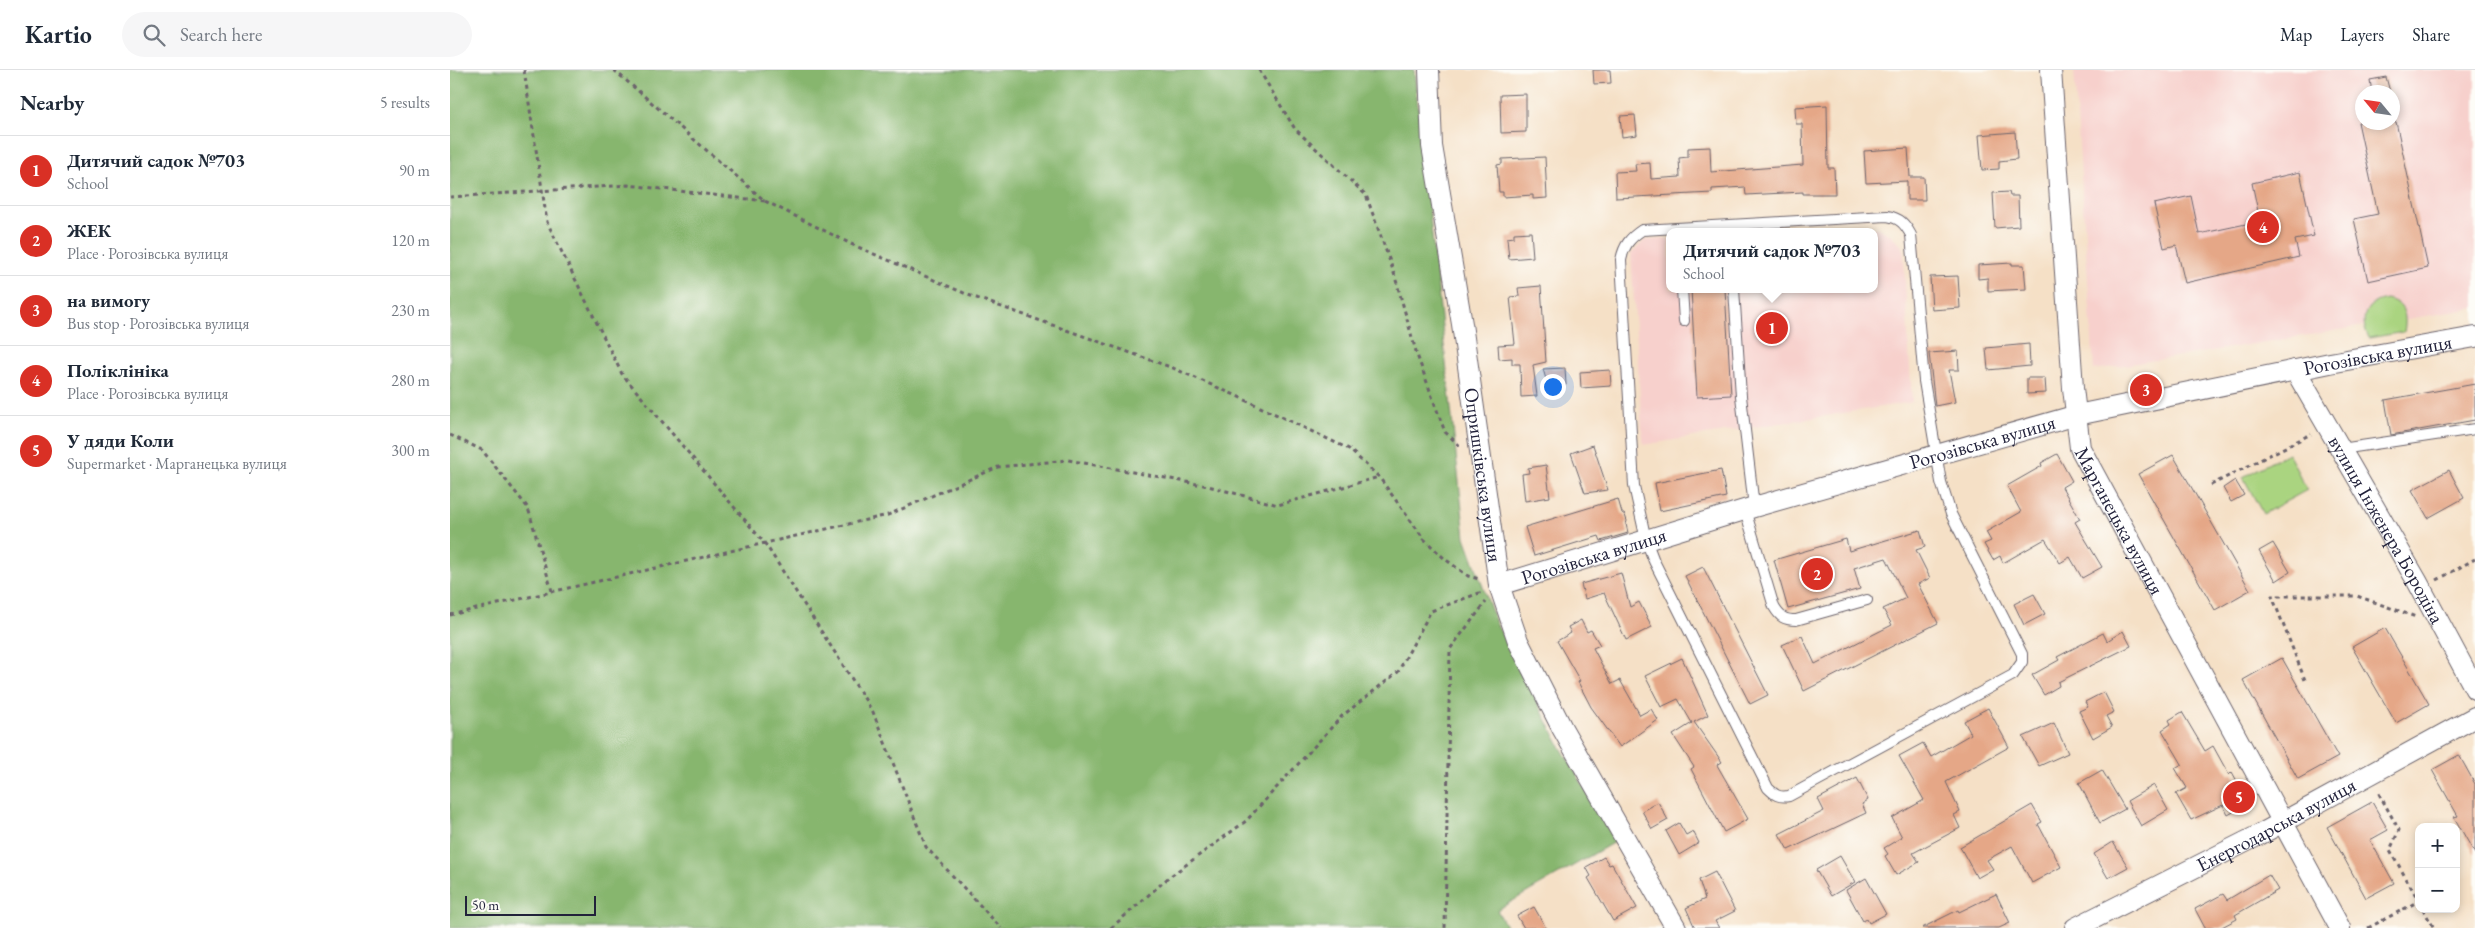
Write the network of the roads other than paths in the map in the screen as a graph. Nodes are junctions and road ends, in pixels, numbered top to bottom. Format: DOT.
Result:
graph roads {
  1 [pos="1429,70"];
  2 [pos="2051,70"];
  3 [pos="1677,228"];
  4 [pos="1666,229"];
  5 [pos="1682,293"];
  6 [pos="1734,293"];
  7 [pos="1684,321"];
  8 [pos="2475,337"];
  9 [pos="2295,370"];
  10 [pos="2077,415"];
  11 [pos="2475,429"];
  12 [pos="2341,449"];
  13 [pos="1936,457"];
  14 [pos="1750,508"];
  15 [pos="1646,540"];
  16 [pos="1499,585"];
  17 [pos="1867,600"];
  18 [pos="2475,689"];
  19 [pos="2475,717"];
  20 [pos="2282,822"];
  21 [pos="1676,928"];
  22 [pos="2075,928"];
  23 [pos="2340,928"];
  1 -- 16 [label="street, Опришківська вулиця"];
  2 -- 10 [label="street, Марганецька вулиця"];
  3 -- 13 [label="lane"];
  4 -- 15 [label="lane"];
  5 -- 7 [label="lane"];
  6 -- 14 [label="lane"];
  8 -- 9 [label="street, Рогозівська вулиця"];
  9 -- 10 [label="street, Рогозівська вулиця"];
  9 -- 12 [label="street, вулиця Інженера Бородіна"];
  10 -- 13 [label="street, Рогозівська вулиця"];
  10 -- 20 [label="street, Марганецька вулиця"];
  11 -- 12 [label="lane"];
  12 -- 18 [label="street, вулиця Інженера Бородіна"];
  13 -- 14 [label="street, Рогозівська вулиця"];
  13 -- 15 [label="lane"];
  14 -- 15 [label="street, Рогозівська вулиця"];
  14 -- 17 [label="lane"];
  15 -- 16 [label="street, Рогозівська вулиця"];
  16 -- 21 [label="street, Опришківська вулиця"];
  19 -- 20 [label="street, Енергодарська вулиця"];
  20 -- 22 [label="street, Енергодарська вулиця"];
  20 -- 23 [label="street, Марганецька вулиця"];
}
